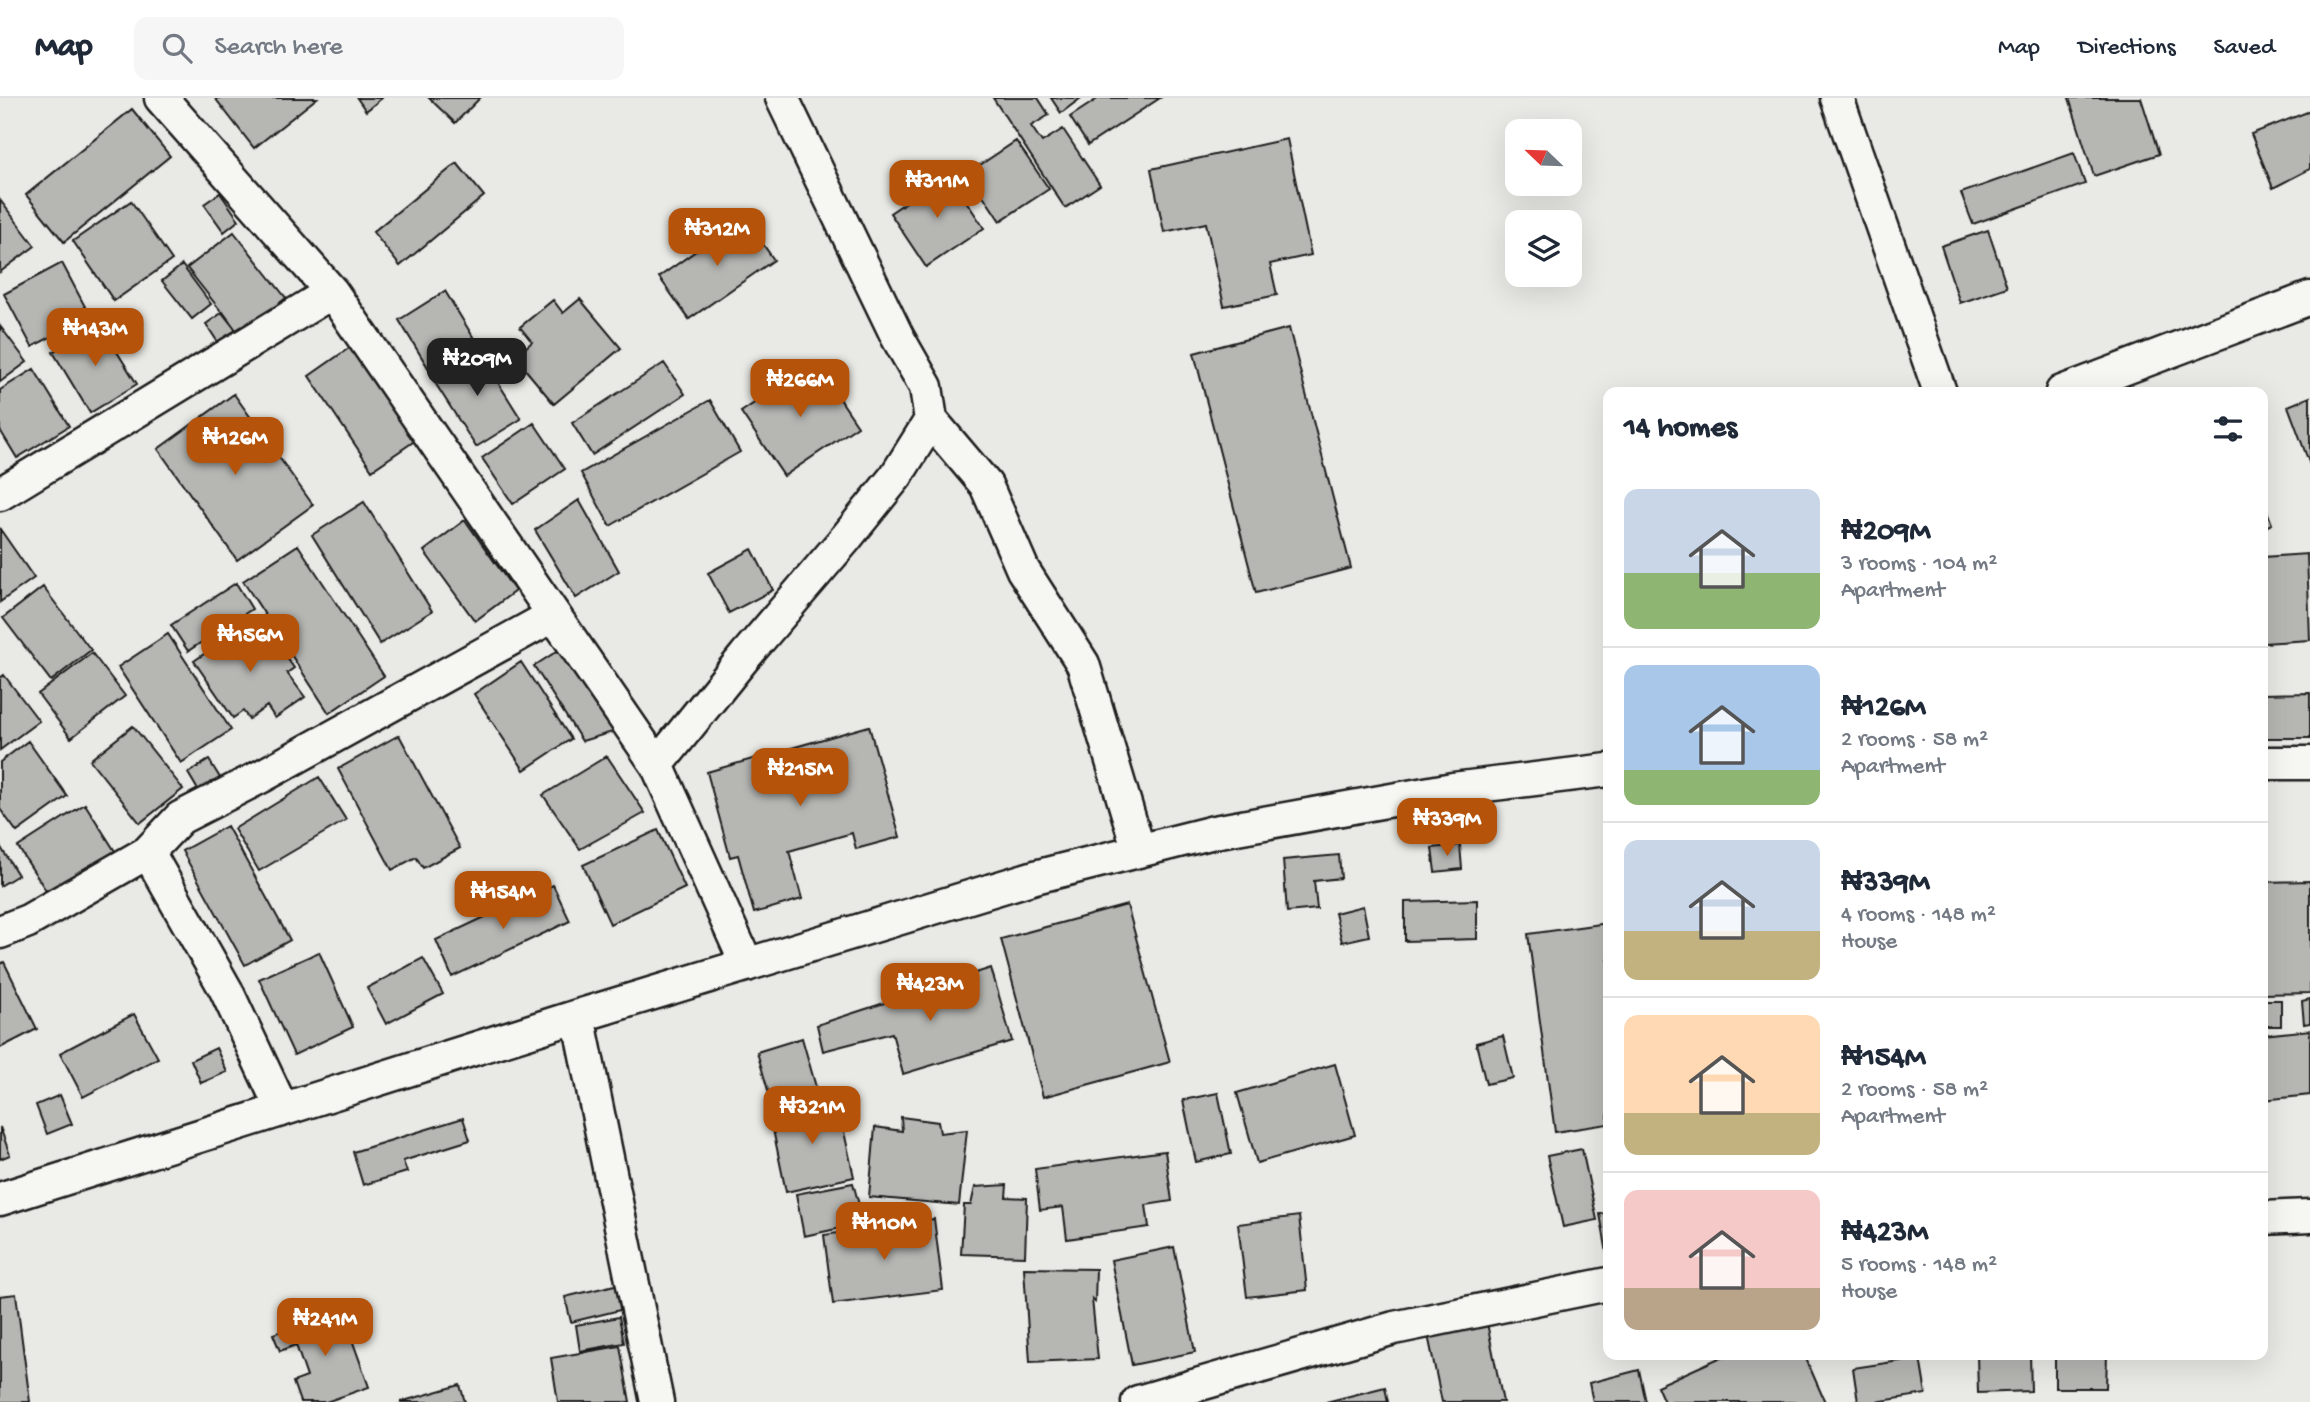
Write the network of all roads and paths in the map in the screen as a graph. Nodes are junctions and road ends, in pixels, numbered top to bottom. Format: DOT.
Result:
graph roads {
  1 [pos="160,98"];
  2 [pos="782,98"];
  3 [pos="1837,98"];
  4 [pos="332,292"];
  5 [pos="2310,298"];
  6 [pos="1938,387"];
  7 [pos="2075,387"];
  8 [pos="931,420"];
  9 [pos="3,487"];
  10 [pos="554,615"];
  11 [pos="2268,763"];
  12 [pos="2310,763"];
  13 [pos="657,765"];
  14 [pos="1603,771"];
  15 [pos="1139,851"];
  16 [pos="148,852"];
  17 [pos="0,932"];
  18 [pos="747,965"];
  19 [pos="578,1016"];
  20 [pos="282,1109"];
  21 [pos="0,1199"];
  22 [pos="2310,1216"];
  23 [pos="2268,1218"];
  24 [pos="1603,1285"];
  25 [pos="657,1402"];
  26 [pos="1138,1402"];
  1 -- 4 [label="street"];
  2 -- 8 [label="street"];
  3 -- 6 [label="street"];
  4 -- 9 [label="street"];
  4 -- 10 [label="street"];
  5 -- 7 [label="street"];
  8 -- 13 [label="street"];
  8 -- 15 [label="street"];
  10 -- 13 [label="street"];
  10 -- 16 [label="street"];
  11 -- 12 [label="street"];
  13 -- 18 [label="street"];
  14 -- 15 [label="street"];
  15 -- 18 [label="street"];
  16 -- 17 [label="street"];
  16 -- 20 [label="street"];
  18 -- 19 [label="street"];
  19 -- 20 [label="street"];
  19 -- 25 [label="street"];
  20 -- 21 [label="street"];
  22 -- 23 [label="street"];
  24 -- 26 [label="street"];
}
